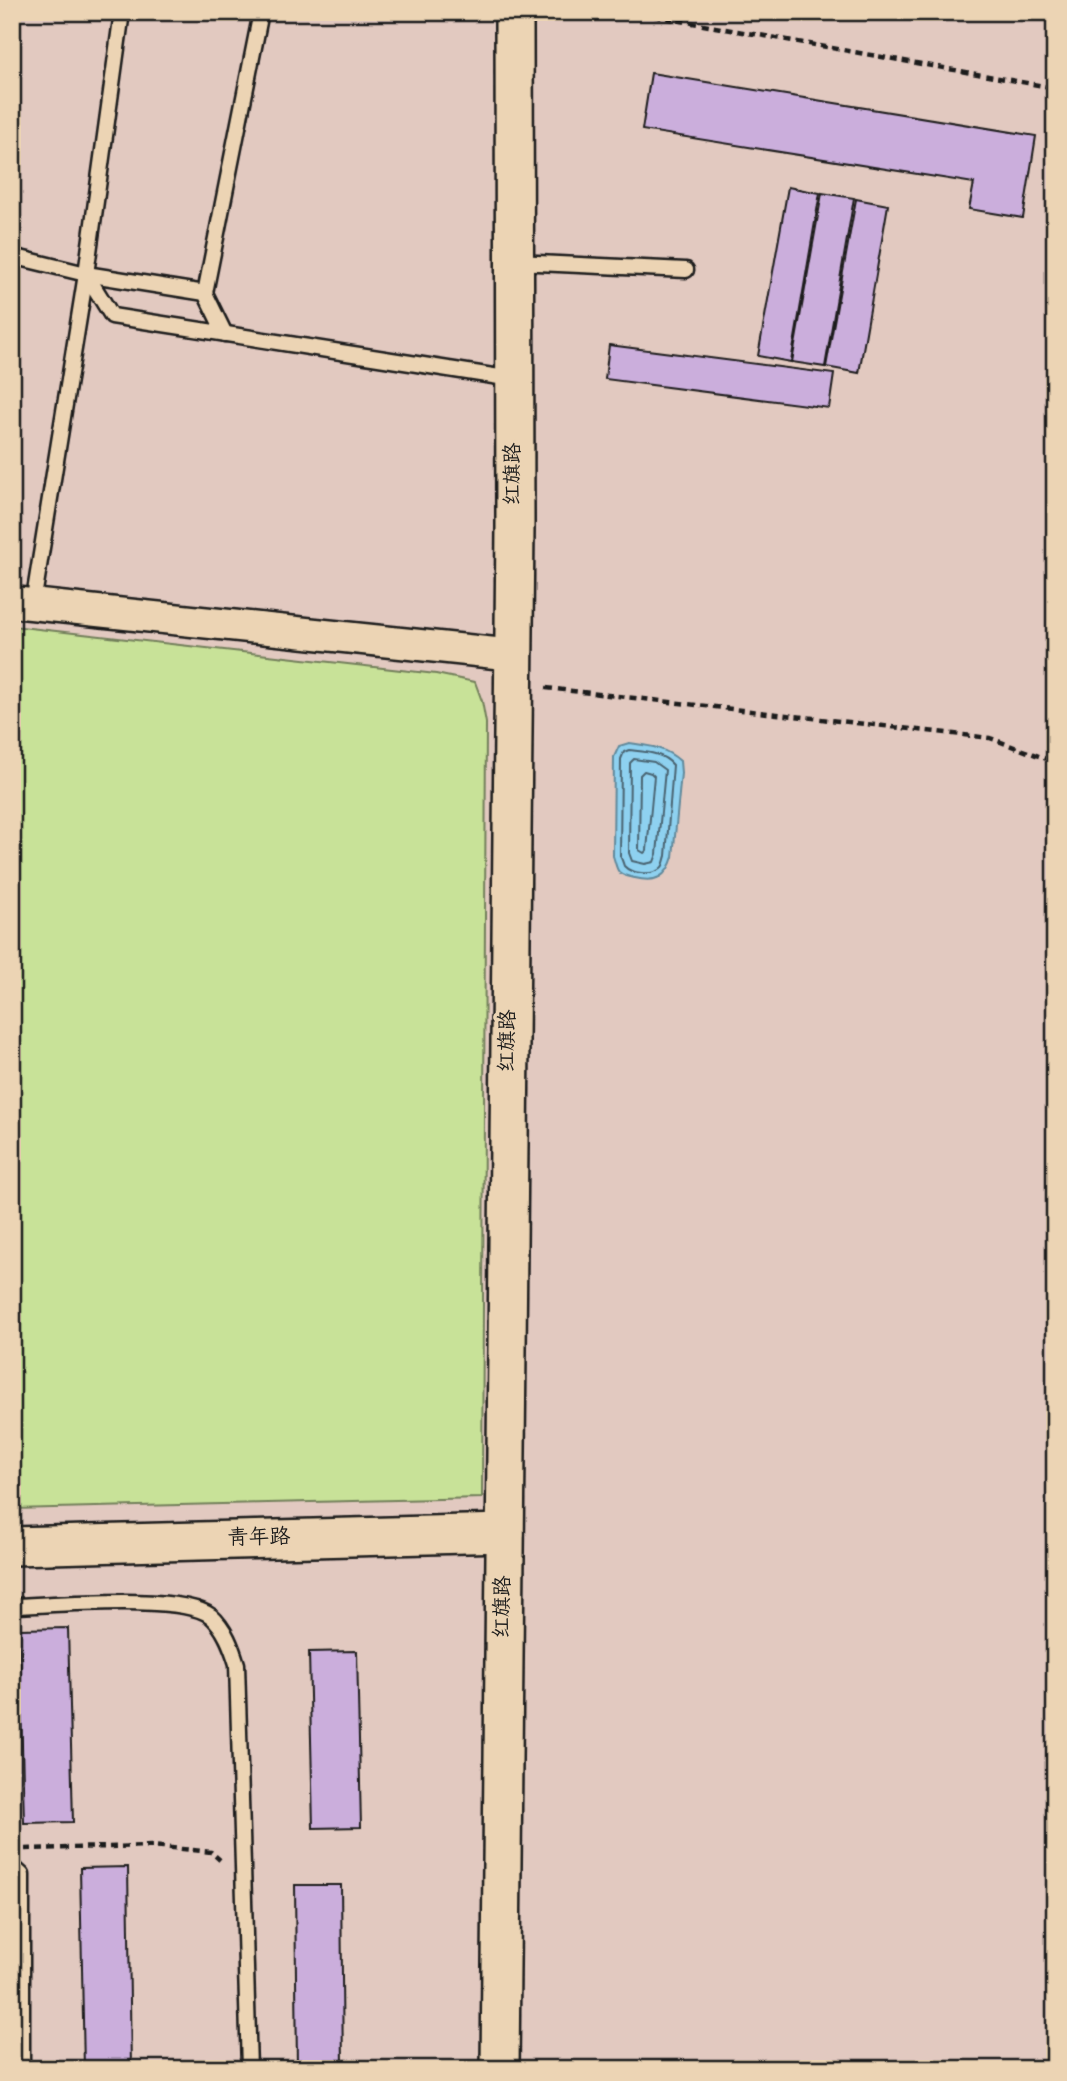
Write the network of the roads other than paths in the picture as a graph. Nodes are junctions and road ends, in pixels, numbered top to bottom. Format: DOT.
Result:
graph roads {
  1 [pos="122,12"];
  2 [pos="261,12"];
  3 [pos="514,12"];
  4 [pos="12,256"];
  5 [pos="514,262"];
  6 [pos="686,270"];
  7 [pos="86,274"];
  8 [pos="205,293"];
  9 [pos="225,334"];
  10 [pos="515,379"];
  11 [pos="22,603"];
  12 [pos="514,670"];
  13 [pos="505,1533"];
  14 [pos="12,1546"];
  15 [pos="12,1606"];
  16 [pos="12,1866"];
  17 [pos="22,2069"];
  18 [pos="249,2069"];
  19 [pos="500,2069"];
  1 -- 7 [label="lane"];
  2 -- 8 [label="lane"];
  3 -- 5 [label="street, 红旗路"];
  4 -- 7 [label="lane"];
  5 -- 6 [label="lane"];
  5 -- 10 [label="street, 红旗路"];
  7 -- 8 [label="lane"];
  7 -- 9 [label="lane"];
  7 -- 11 [label="lane"];
  8 -- 9 [label="lane"];
  9 -- 10 [label="lane"];
  10 -- 12 [label="street, 红旗路"];
  11 -- 12 [label="street"];
  12 -- 13 [label="street, 红旗路"];
  13 -- 14 [label="street, 青年路"];
  13 -- 19 [label="street, 红旗路"];
  15 -- 18 [label="lane"];
  16 -- 17 [label="lane"];
}
